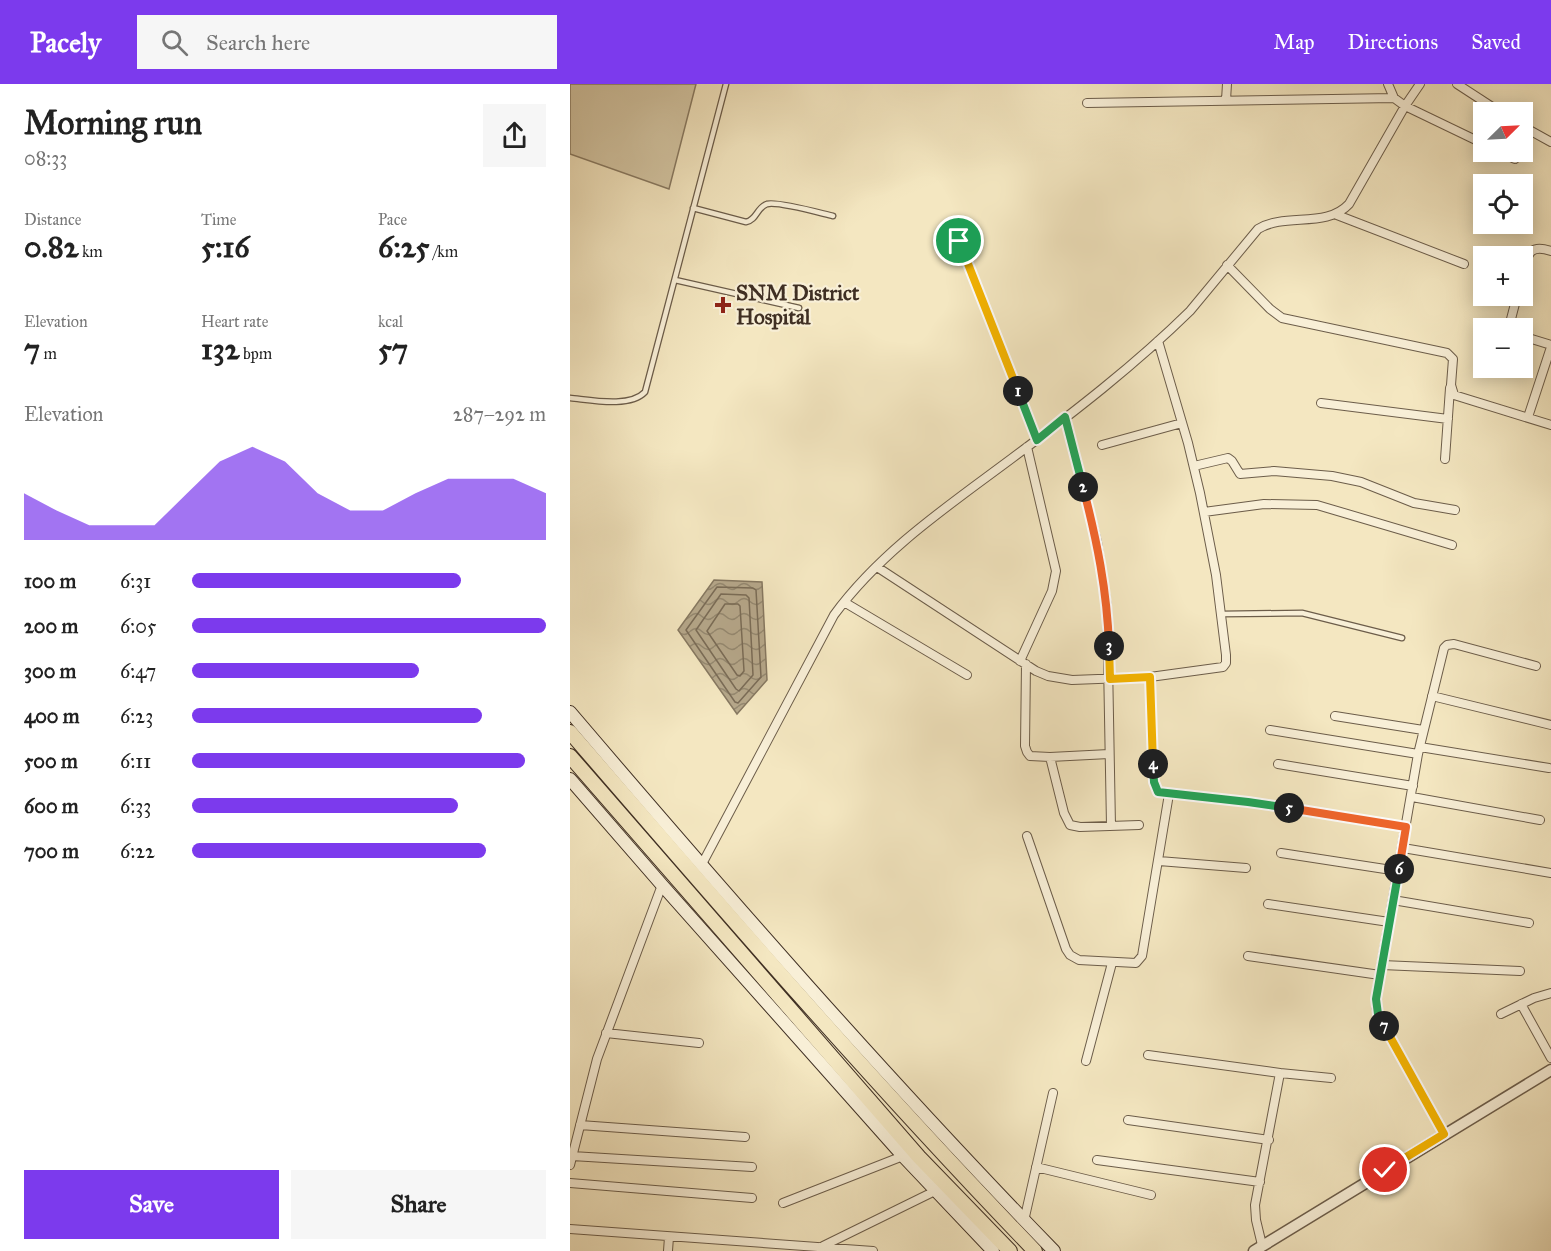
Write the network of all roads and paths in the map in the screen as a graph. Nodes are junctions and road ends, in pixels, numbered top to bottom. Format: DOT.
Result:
graph roads {
  1 [pos="726,84"];
  2 [pos="1227,84"];
  3 [pos="1388,84"];
  4 [pos="1420,84"];
  5 [pos="1457,84"];
  6 [pos="1394,98"];
  7 [pos="1226,100"];
  8 [pos="1485,102"];
  9 [pos="1087,103"];
  10 [pos="1405,106"];
  11 [pos="1533,132"];
  12 [pos="1473,139"];
  13 [pos="1551,142"];
  14 [pos="693,208"];
  15 [pos="1337,215"];
  16 [pos="833,216"];
  17 [pos="959,241"];
  18 [pos="1533,249"];
  19 [pos="1551,252"];
  20 [pos="1464,264"];
  21 [pos="1227,265"];
  22 [pos="675,280"];
  23 [pos="799,308"];
  24 [pos="1533,340"];
  25 [pos="1158,341"];
  26 [pos="1551,346"];
  27 [pos="1450,385"];
  28 [pos="570,398"];
  29 [pos="1321,403"];
  30 [pos="1065,417"];
  31 [pos="1528,417"];
  32 [pos="1448,419"];
  33 [pos="1182,423"];
  34 [pos="1551,425"];
  35 [pos="1037,440"];
  36 [pos="1102,446"];
  37 [pos="1028,447"];
  38 [pos="1445,459"];
  39 [pos="1194,466"];
  40 [pos="1455,510"];
  41 [pos="1204,512"];
  42 [pos="1452,545"];
  43 [pos="877,567"];
  44 [pos="844,602"];
  45 [pos="1222,614"];
  46 [pos="1402,638"];
  47 [pos="1023,662"];
  48 [pos="1536,666"];
  49 [pos="967,675"];
  50 [pos="1150,677"];
  51 [pos="1110,679"];
  52 [pos="1432,696"];
  53 [pos="570,712"];
  54 [pos="1335,716"];
  55 [pos="1551,725"];
  56 [pos="1270,730"];
  57 [pos="1423,730"];
  58 [pos="570,732"];
  59 [pos="1419,750"];
  60 [pos="1109,754"];
  61 [pos="570,756"];
  62 [pos="1050,757"];
  63 [pos="1278,764"];
  64 [pos="1549,768"];
  65 [pos="570,779"];
  66 [pos="1413,786"];
  67 [pos="1169,794"];
  68 [pos="1412,797"];
  69 [pos="1540,820"];
  70 [pos="1139,825"];
  71 [pos="1111,826"];
  72 [pos="1406,827"];
  73 [pos="1028,836"];
  74 [pos="1403,848"];
  75 [pos="1281,853"];
  76 [pos="1159,861"];
  77 [pos="701,866"];
  78 [pos="1246,868"];
  79 [pos="1398,871"];
  80 [pos="1551,873"];
  81 [pos="662,885"];
  82 [pos="1393,900"];
  83 [pos="1268,904"];
  84 [pos="1389,922"];
  85 [pos="1529,923"];
  86 [pos="1248,956"];
  87 [pos="1112,963"];
  88 [pos="1382,965"];
  89 [pos="1520,971"];
  90 [pos="1380,975"];
  91 [pos="1551,993"];
  92 [pos="1521,1004"];
  93 [pos="1501,1014"];
  94 [pos="606,1033"];
  95 [pos="699,1043"];
  96 [pos="1148,1055"];
  97 [pos="1551,1058"];
  98 [pos="1086,1061"];
  99 [pos="1551,1070"];
  100 [pos="1280,1073"];
  101 [pos="1331,1077"];
  102 [pos="1053,1093"];
  103 [pos="1128,1120"];
  104 [pos="580,1125"];
  105 [pos="1444,1134"];
  106 [pos="746,1137"];
  107 [pos="1269,1140"];
  108 [pos="903,1156"];
  109 [pos="1097,1160"];
  110 [pos="571,1161"];
  111 [pos="752,1167"];
  112 [pos="1036,1167"];
  113 [pos="1260,1182"];
  114 [pos="570,1183"];
  115 [pos="935,1191"];
  116 [pos="1151,1195"];
  117 [pos="752,1198"];
  118 [pos="783,1203"];
  119 [pos="1024,1221"];
  120 [pos="570,1229"];
  121 [pos="857,1229"];
  122 [pos="669,1237"];
  123 [pos="821,1247"];
  124 [pos="1258,1248"];
  125 [pos="855,1250"];
  126 [pos="668,1251"];
  127 [pos="873,1251"];
  128 [pos="993,1251"];
  129 [pos="1010,1251"];
  130 [pos="1035,1251"];
  131 [pos="1054,1251"];
  1 -- 14 [label="lane"];
  2 -- 7 [label="street"];
  3 -- 6 [label="street"];
  4 -- 10 [label="street"];
  5 -- 8 [label="street"];
  6 -- 7 [label="street"];
  6 -- 10 [label="street"];
  7 -- 9 [label="street"];
  10 -- 12 [label="street"];
  10 -- 15 [label="street"];
  11 -- 13 [label="street"];
  14 -- 16 [label="lane"];
  14 -- 22 [label="lane"];
  15 -- 20 [label="street"];
  15 -- 21 [label="street"];
  17 -- 35 [label="street"];
  18 -- 19 [label="street"];
  21 -- 25 [label="street"];
  21 -- 27 [label="street"];
  22 -- 23 [label="lane"];
  22 -- 28 [label="lane"];
  24 -- 26 [label="street"];
  25 -- 30 [label="street"];
  25 -- 33 [label="street"];
  26 -- 31 [label="street"];
  27 -- 31 [label="street"];
  27 -- 32 [label="street"];
  29 -- 32 [label="street"];
  30 -- 35 [label="street"];
  30 -- 51 [label="street"];
  31 -- 34 [label="street"];
  32 -- 38 [label="street"];
  33 -- 36 [label="street"];
  33 -- 39 [label="street"];
  35 -- 37 [label="street"];
  37 -- 43 [label="street"];
  37 -- 47 [label="street"];
  39 -- 40 [label="street"];
  39 -- 41 [label="street"];
  41 -- 42 [label="street"];
  41 -- 45 [label="street"];
  43 -- 44 [label="street"];
  43 -- 47 [label="street"];
  44 -- 49 [label="street"];
  44 -- 77 [label="street"];
  45 -- 46 [label="lane"];
  45 -- 50 [label="street"];
  47 -- 51 [label="street"];
  47 -- 62 [label="street"];
  48 -- 52 [label="street"];
  50 -- 51 [label="street"];
  50 -- 67 [label="street"];
  51 -- 60 [label="street"];
  52 -- 55 [label="street"];
  52 -- 57 [label="street"];
  53 -- 77 [label="main road"];
  54 -- 57 [label="street"];
  56 -- 59 [label="street"];
  57 -- 59 [label="street"];
  58 -- 130 [label="main road"];
  59 -- 64 [label="street"];
  59 -- 66 [label="street"];
  60 -- 62 [label="street"];
  60 -- 71 [label="street"];
  61 -- 129 [label="main road"];
  62 -- 71 [label="street"];
  63 -- 66 [label="street"];
  65 -- 81 [label="main road"];
  66 -- 68 [label="street"];
  67 -- 72 [label="street"];
  67 -- 76 [label="street"];
  68 -- 69 [label="street"];
  68 -- 72 [label="street"];
  70 -- 71 [label="street"];
  72 -- 74 [label="street"];
  73 -- 87 [label="street"];
  74 -- 79 [label="street"];
  74 -- 80 [label="street"];
  75 -- 79 [label="street"];
  76 -- 78 [label="street"];
  76 -- 87 [label="street"];
  77 -- 119 [label="main road"];
  79 -- 82 [label="street"];
  81 -- 94 [label="street"];
  81 -- 108 [label="main road"];
  82 -- 84 [label="street"];
  82 -- 85 [label="street"];
  83 -- 84 [label="street"];
  84 -- 88 [label="street"];
  86 -- 90 [label="street"];
  87 -- 98 [label="street"];
  88 -- 89 [label="street"];
  88 -- 90 [label="street"];
  90 -- 105 [label="street"];
  91 -- 92 [label="street"];
  92 -- 93 [label="street"];
  92 -- 97 [label="street"];
  94 -- 95 [label="street"];
  94 -- 104 [label="street"];
  96 -- 100 [label="street"];
  99 -- 105 [label="street"];
  100 -- 101 [label="street"];
  100 -- 107 [label="street"];
  102 -- 112 [label="street"];
  103 -- 107 [label="street"];
  104 -- 106 [label="street"];
  104 -- 110 [label="street"];
  105 -- 124 [label="street"];
  107 -- 113 [label="street"];
  108 -- 115 [label="main road"];
  108 -- 118 [label="street"];
  109 -- 113 [label="street"];
  110 -- 111 [label="street"];
  112 -- 116 [label="street"];
  112 -- 119 [label="street"];
  113 -- 124 [label="street"];
  114 -- 117 [label="street"];
  115 -- 121 [label="street"];
  115 -- 128 [label="main road"];
  119 -- 131 [label="main road"];
  120 -- 122 [label="street"];
  121 -- 123 [label="street"];
  121 -- 125 [label="street"];
  122 -- 123 [label="street"];
  122 -- 126 [label="street"];
  123 -- 125 [label="street"];
  125 -- 127 [label="street"];
}
